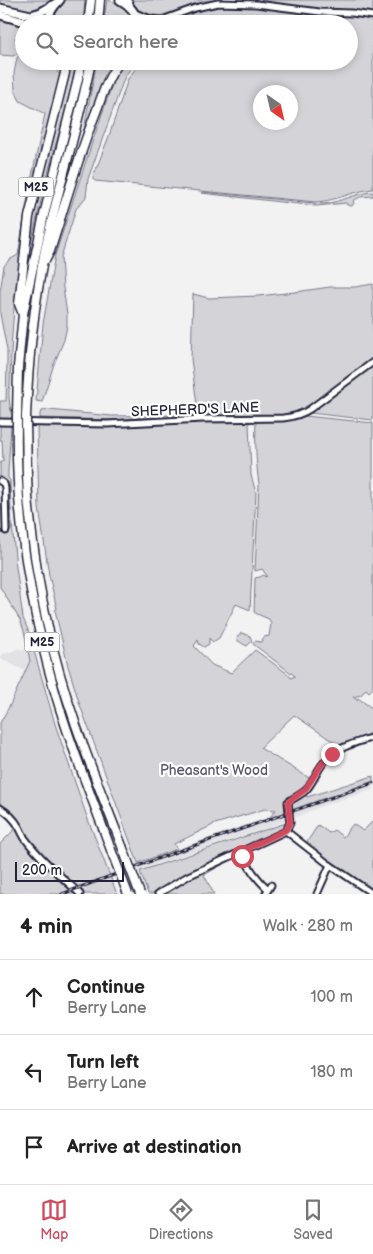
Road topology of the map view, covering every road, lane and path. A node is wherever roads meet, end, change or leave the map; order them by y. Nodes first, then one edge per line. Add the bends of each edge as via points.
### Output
1 (91, 0) edge
2 (100, 0) edge
3 (120, 0) edge
4 (58, 2) edge
5 (127, 2) edge
6 (0, 8) edge
7 (134, 13) joint
8 (0, 15) edge
9 (49, 15) edge
10 (89, 15) edge
11 (99, 15) edge
12 (140, 15) edge
13 (177, 15) edge
14 (373, 16) edge
15 (15, 19) edge
16 (65, 70) edge
17 (79, 70) edge
18 (90, 70) edge
19 (114, 70) edge
20 (42, 266) junction
21 (23, 314) junction
22 (373, 362) edge
23 (0, 422) edge
24 (0, 481) edge
25 (3, 515) edge
26 (6, 531) dead end
27 (373, 737) edge
28 (0, 808) edge
29 (286, 830) junction
30 (240, 852) junction
31 (330, 865) junction
32 (268, 889) edge
33 (80, 894) edge
34 (128, 894) edge
35 (140, 894) edge
36 (158, 894) edge
37 (317, 894) edge
38 (373, 894) edge

1 - 10 highway
2 - 11 highway
3 - 5 main road
4 - 6 main road via 32,15
4 - 9 main road
5 - 7 main road
7 - 12 street
8 - 15 main road
13 - 14 street via 218,3
16 - 21 highway, M25 via 30,217 19,304
17 - 21 highway, M25
18 - 20 highway, M25
19 - 20 highway, M25 via 90,126 50,251
20 - 35 highway, M25, bridge via 33,322 26,421 29,507 36,565 64,690
21 - 34 highway, M25, bridge via 18,367 17,466 19,506 38,629 58,702
22 - 23 street, SHEPHERD'S LANE via 305,413 283,418 107,424
24 - 25 street via 5,488
25 - 26 street
27 - 29 street via 332,754 322,764 305,790 288,802 290,822
28 - 33 street via 18,826 39,856
29 - 30 street
29 - 31 street
30 - 32 street
30 - 36 street
31 - 37 street
31 - 38 street

